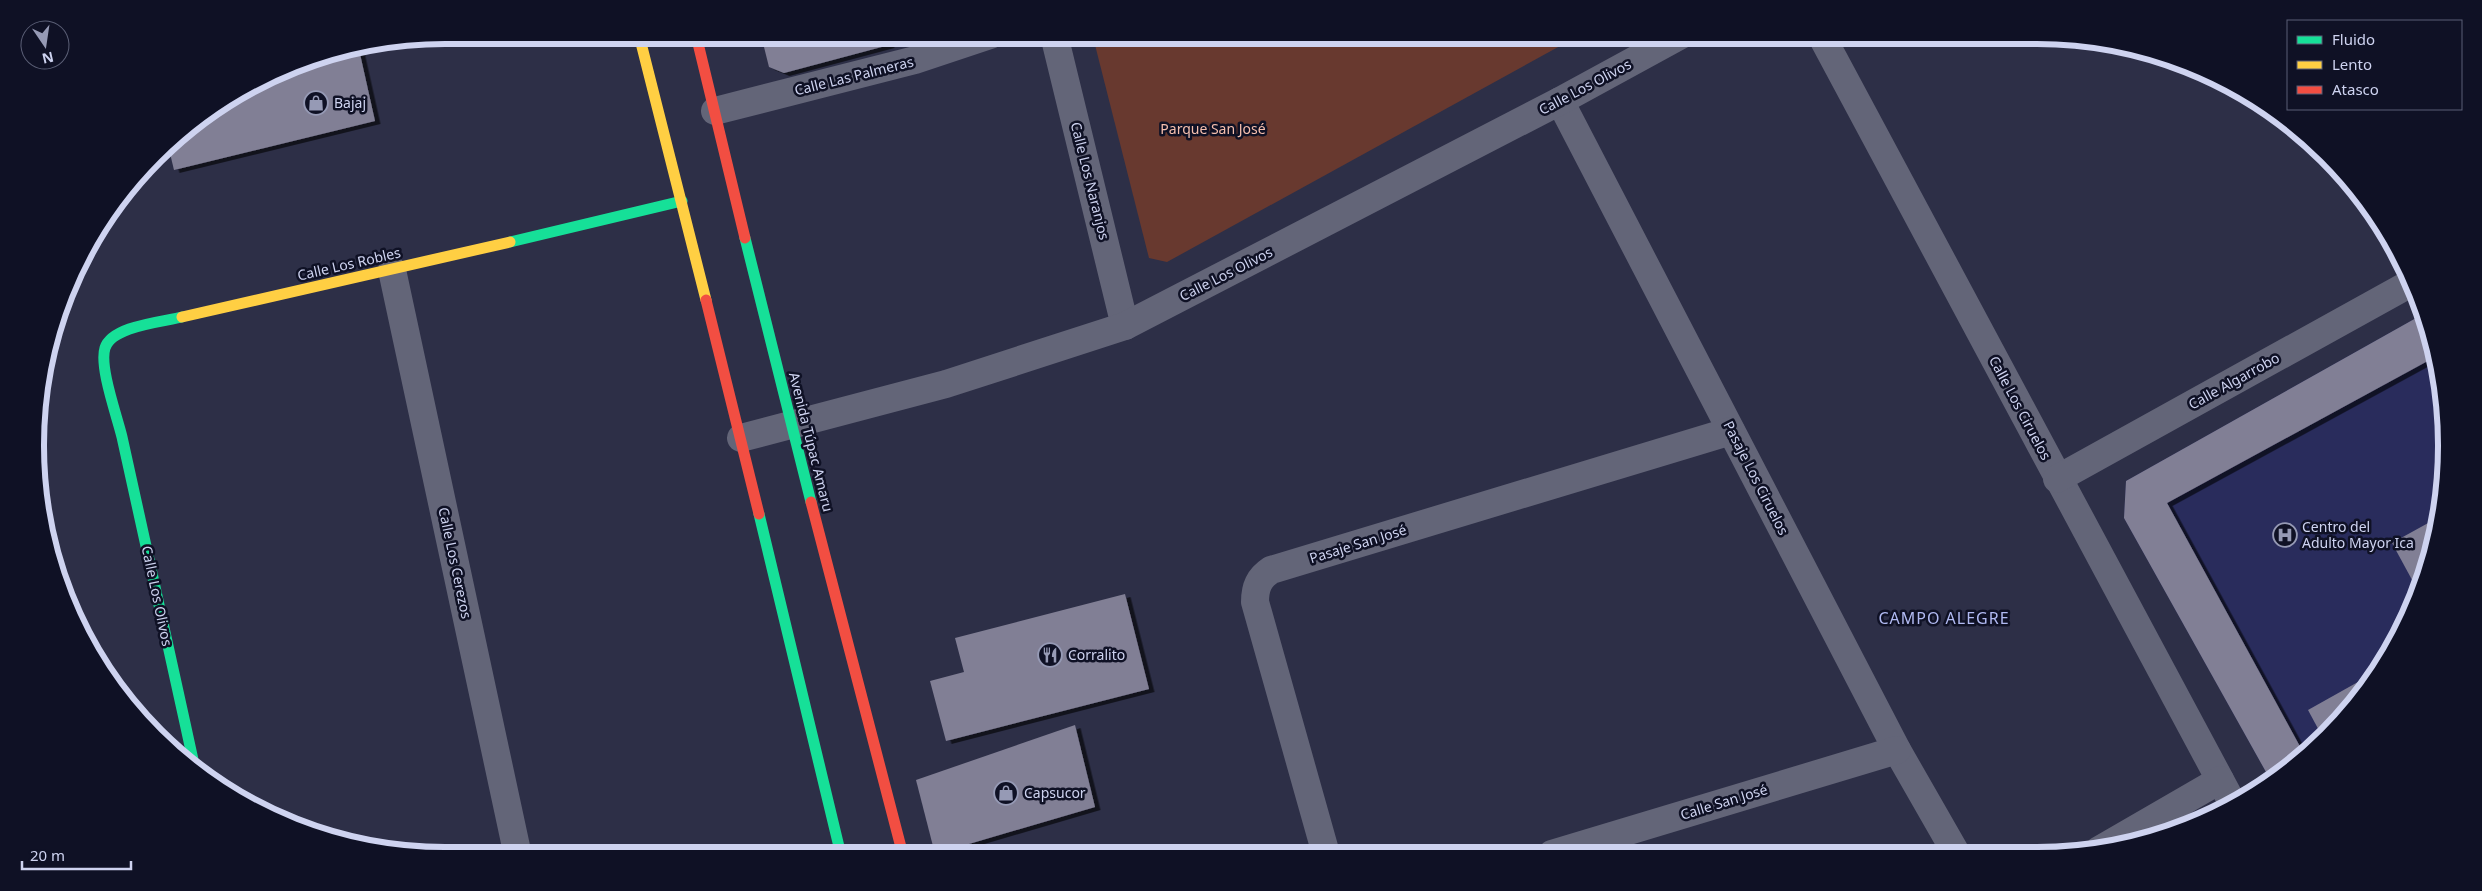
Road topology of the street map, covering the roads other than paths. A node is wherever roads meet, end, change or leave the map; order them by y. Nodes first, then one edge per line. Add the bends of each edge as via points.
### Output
1 (641, 44) edge
2 (698, 44) edge
3 (963, 44) edge
4 (1056, 44) edge
5 (1664, 44) edge
6 (1826, 44) edge
7 (1560, 101) junction
8 (715, 111) junction
9 (682, 201) junction
10 (392, 270) junction
11 (2405, 286) edge
12 (1126, 326) junction
13 (119, 423) joint
14 (791, 426) junction
15 (1732, 431) junction
16 (741, 438) junction
17 (2058, 479) junction
18 (1897, 750) junction
19 (192, 757) edge
20 (2220, 780) junction
21 (2229, 797) edge
22 (2117, 839) edge
23 (516, 847) edge
24 (839, 847) edge
25 (901, 847) edge
26 (1324, 847) edge
27 (1575, 847) edge
28 (1953, 847) edge

1 - 9 main road
2 - 8 main road, Avenida Túpac Amaru
3 - 8 street, Calle Las Palmeras via 915,60
4 - 12 street, Calle Los Naranjos
5 - 7 street, Calle Los Olivos
6 - 17 street, Calle Los Ciruelos
7 - 12 street, Calle Los Olivos
7 - 15 street, Pasaje Los Ciruelos
8 - 14 main road, Avenida Túpac Amaru
9 - 10 main road, Calle Los Robles
9 - 16 main road
10 - 13 main road, Calle Los Robles via 125,330 112,337 105,347 103,361
10 - 23 street, Calle Los Cerezos
11 - 17 street, Calle Algarrobo
12 - 14 street, Calle Los Olivos via 946,384
13 - 19 main road, Calle Los Olivos
14 - 16 street, Calle Los Olivos
14 - 25 main road, Avenida Túpac Amaru
15 - 18 street, Pasaje Los Ciruelos
15 - 26 street, Pasaje San José via 1271,570 1264,575 1258,584 1255,602
16 - 24 main road
17 - 20 street, Calle Los Ciruelos
18 - 27 street, Calle San José
18 - 28 street, Pasaje Los Ciruelos
20 - 21 street, Calle Los Ciruelos
20 - 22 street

